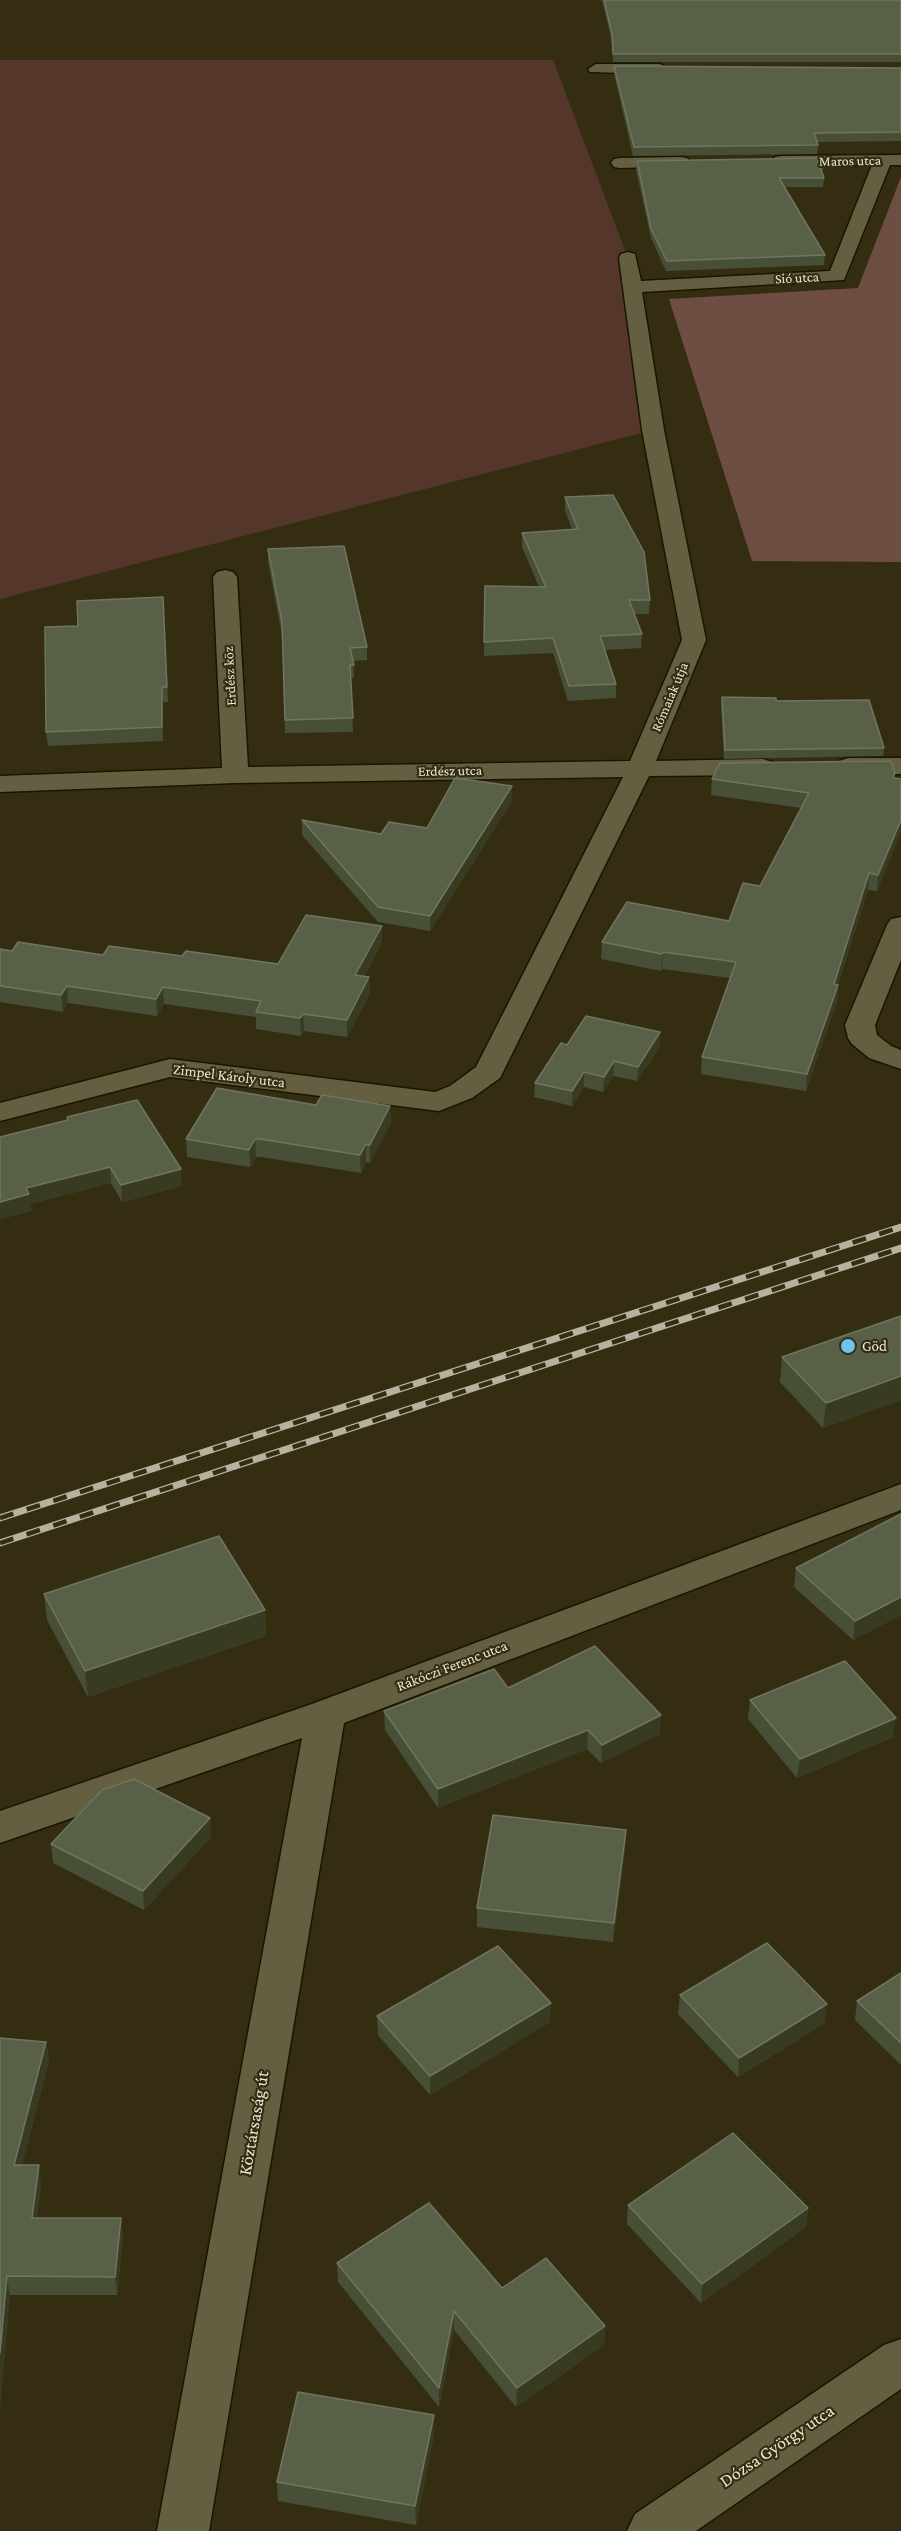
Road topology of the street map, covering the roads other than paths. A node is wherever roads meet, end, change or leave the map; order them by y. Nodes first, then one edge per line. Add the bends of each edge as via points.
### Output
1 (596, 69) dead end
2 (678, 69) edge
3 (892, 160) edge
4 (763, 161) edge
5 (704, 162) edge
6 (620, 163) dead end
7 (628, 258) dead end
8 (632, 287) junction
9 (225, 577) dead end
10 (830, 766) edge
11 (901, 766) edge
12 (782, 767) edge
13 (640, 768) junction
14 (234, 775) junction
15 (0, 784) edge
16 (901, 925) edge
17 (892, 970) edge
18 (901, 1060) edge
19 (461, 1092) joint
20 (0, 1112) edge
21 (901, 1496) edge
22 (326, 1714) junction
23 (0, 1827) edge
24 (901, 2361) edge
25 (183, 2531) edge
26 (654, 2531) edge

1 - 2 street
3 - 4 street, Maros utca
3 - 8 street, Sió utca via 837,276
5 - 6 street
7 - 8 street, Rómaiak útja
8 - 13 street, Rómaiak útja via 653,430 694,640
9 - 14 street, Erdész köz
10 - 11 street
12 - 13 street, Erdész utca
13 - 14 street, Erdész utca
13 - 19 street, Rómaiak útja via 489,1072
14 - 15 street, Erdész utca
16 - 17 street
17 - 18 street via 860,1025 863,1038 880,1052
19 - 20 street, Zimpel Károly utca via 440,1102 170,1068
21 - 22 street, Rákóczi Ferenc utca
22 - 23 street, Rákóczi Ferenc utca
22 - 25 street, Köztársaság út
24 - 26 street, Dózsa György utca

